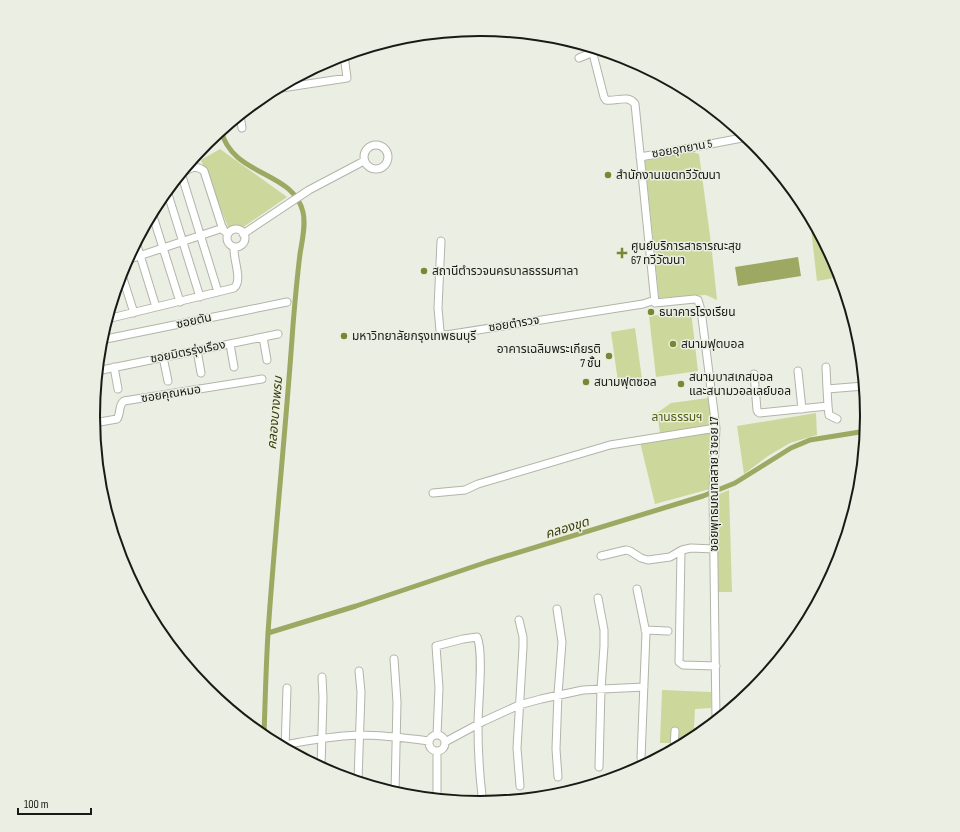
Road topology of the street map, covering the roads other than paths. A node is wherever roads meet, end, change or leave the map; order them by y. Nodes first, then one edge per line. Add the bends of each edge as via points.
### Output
1 (579, 58) dead end
2 (345, 61) edge
3 (290, 87) edge
4 (241, 121) edge
5 (242, 128) dead end
6 (740, 138) edge
7 (640, 157) junction
8 (364, 161) dead end
9 (192, 168) edge
10 (183, 180) edge
11 (169, 198) edge
12 (154, 221) edge
13 (222, 228) junction
14 (228, 234) junction
15 (243, 234) junction
16 (200, 235) junction
17 (183, 241) junction
18 (441, 242) dead end
19 (234, 247) junction
20 (163, 248) junction
21 (138, 250) edge
22 (140, 256) junction
23 (135, 258) edge
24 (124, 283) edge
25 (218, 292) junction
26 (200, 297) junction
27 (655, 300) junction
28 (180, 302) junction
29 (287, 302) dead end
30 (156, 307) junction
31 (134, 313) junction
32 (113, 318) edge
33 (278, 334) dead end
34 (263, 337) junction
35 (108, 339) edge
36 (230, 344) junction
37 (197, 350) junction
38 (163, 357) junction
39 (267, 360) dead end
40 (114, 367) junction
41 (234, 367) dead end
42 (826, 367) dead end
43 (103, 370) edge
44 (798, 371) dead end
45 (201, 373) dead end
46 (754, 374) dead end
47 (262, 380) dead end
48 (168, 381) dead end
49 (859, 386) edge
50 (118, 389) dead end
51 (827, 389) junction
52 (828, 406) junction
53 (802, 409) junction
54 (837, 419) dead end
55 (100, 422) edge
56 (716, 428) junction
57 (434, 493) dead end
58 (714, 548) junction
59 (681, 552) junction
60 (601, 556) dead end
61 (637, 588) dead end
62 (598, 598) dead end
63 (557, 609) dead end
64 (519, 620) dead end
65 (645, 630) junction
66 (668, 631) dead end
67 (394, 659) dead end
68 (716, 666) junction
69 (359, 671) dead end
70 (322, 677) dead end
71 (644, 687) junction
72 (288, 688) dead end
73 (601, 689) junction
74 (558, 694) junction
75 (519, 705) junction
76 (716, 713) edge
77 (478, 724) junction
78 (674, 731) dead end
79 (359, 735) junction
80 (437, 735) junction
81 (397, 737) junction
82 (322, 738) junction
83 (429, 741) junction
84 (285, 742) edge
85 (445, 742) junction
86 (674, 743) edge
87 (291, 746) edge
88 (437, 751) junction
89 (641, 758) dead end
90 (320, 761) edge
91 (599, 767) dead end
92 (358, 776) edge
93 (558, 777) dead end
94 (395, 786) edge
95 (520, 786) dead end
96 (437, 794) edge
97 (482, 795) dead end

1 - 7 street via 593,54 606,100 630,99 635,104
2 - 3 street via 348,75 345,79
4 - 5 street
6 - 7 street, ซอยอุทยาน 5
7 - 27 street
8 - 15 street via 309,190
9 - 13 street via 204,171
10 - 16 street
11 - 17 street
12 - 20 street
13 - 14 street
13 - 16 street
14 - 15 street via 232,230
14 - 19 street via 228,243
15 - 19 street via 243,244
16 - 17 street
16 - 25 street
17 - 20 street
17 - 26 street
18 - 27 street, ซอยตำรวจ via 438,308 441,334
19 - 25 street via 233,256 238,282 234,288
20 - 22 street
20 - 28 street
21 - 22 street
22 - 23 street
22 - 30 street
24 - 31 street
25 - 26 street
26 - 28 street
27 - 56 street, ซอยพุทธมณฑลสาย 3 ซอย 17 via 655,303 695,299 700,302
28 - 30 street
29 - 35 street, ซอยตัน
30 - 31 street
31 - 32 street
33 - 34 street, ซอยมิตรรุ่งเรือง
34 - 36 street, ซอยมิตรรุ่งเรือง
34 - 39 street
36 - 37 street, ซอยมิตรรุ่งเรือง
36 - 41 street
37 - 38 street, ซอยมิตรรุ่งเรือง
37 - 45 street
38 - 40 street, ซอยมิตรรุ่งเรือง
38 - 48 street
40 - 43 street, ซอยมิตรรุ่งเรือง
40 - 50 street
42 - 51 street
44 - 53 street
46 - 53 street via 758,412
47 - 55 street, ซอยคุณหมอ via 124,401 117,419
49 - 51 street
51 - 52 street
52 - 53 street
52 - 54 street via 829,415
56 - 57 street via 610,445 465,490
56 - 58 street, ซอยพุทธมณฑลสาย 3 ซอย 17
58 - 59 street via 691,548
58 - 68 street, ซอยพุทธมณฑลสาย 3 ซอย 17
59 - 60 street via 670,557 648,560 626,550
59 - 68 street via 679,662 683,665
61 - 65 street
62 - 73 street via 604,630
63 - 74 street via 562,642
64 - 75 street via 523,647
65 - 66 street
65 - 71 street
67 - 81 street
68 - 76 street, ซอยพุทธมณฑลสาย 3 ซอย 17
69 - 79 street
70 - 82 street
71 - 73 street
71 - 89 street
72 - 84 street
73 - 74 street
73 - 91 street
74 - 75 street
74 - 93 street
75 - 77 street
75 - 95 street via 517,748
77 - 80 street via 480,662 478,638 474,637 436,646 439,688
77 - 85 street
77 - 97 street via 478,766
78 - 86 street
79 - 81 street
79 - 82 street
79 - 92 street
80 - 83 street
80 - 85 street
81 - 83 street
81 - 94 street
82 - 87 street
82 - 90 street
83 - 88 street via 431,748
85 - 88 street via 443,748
88 - 96 street

